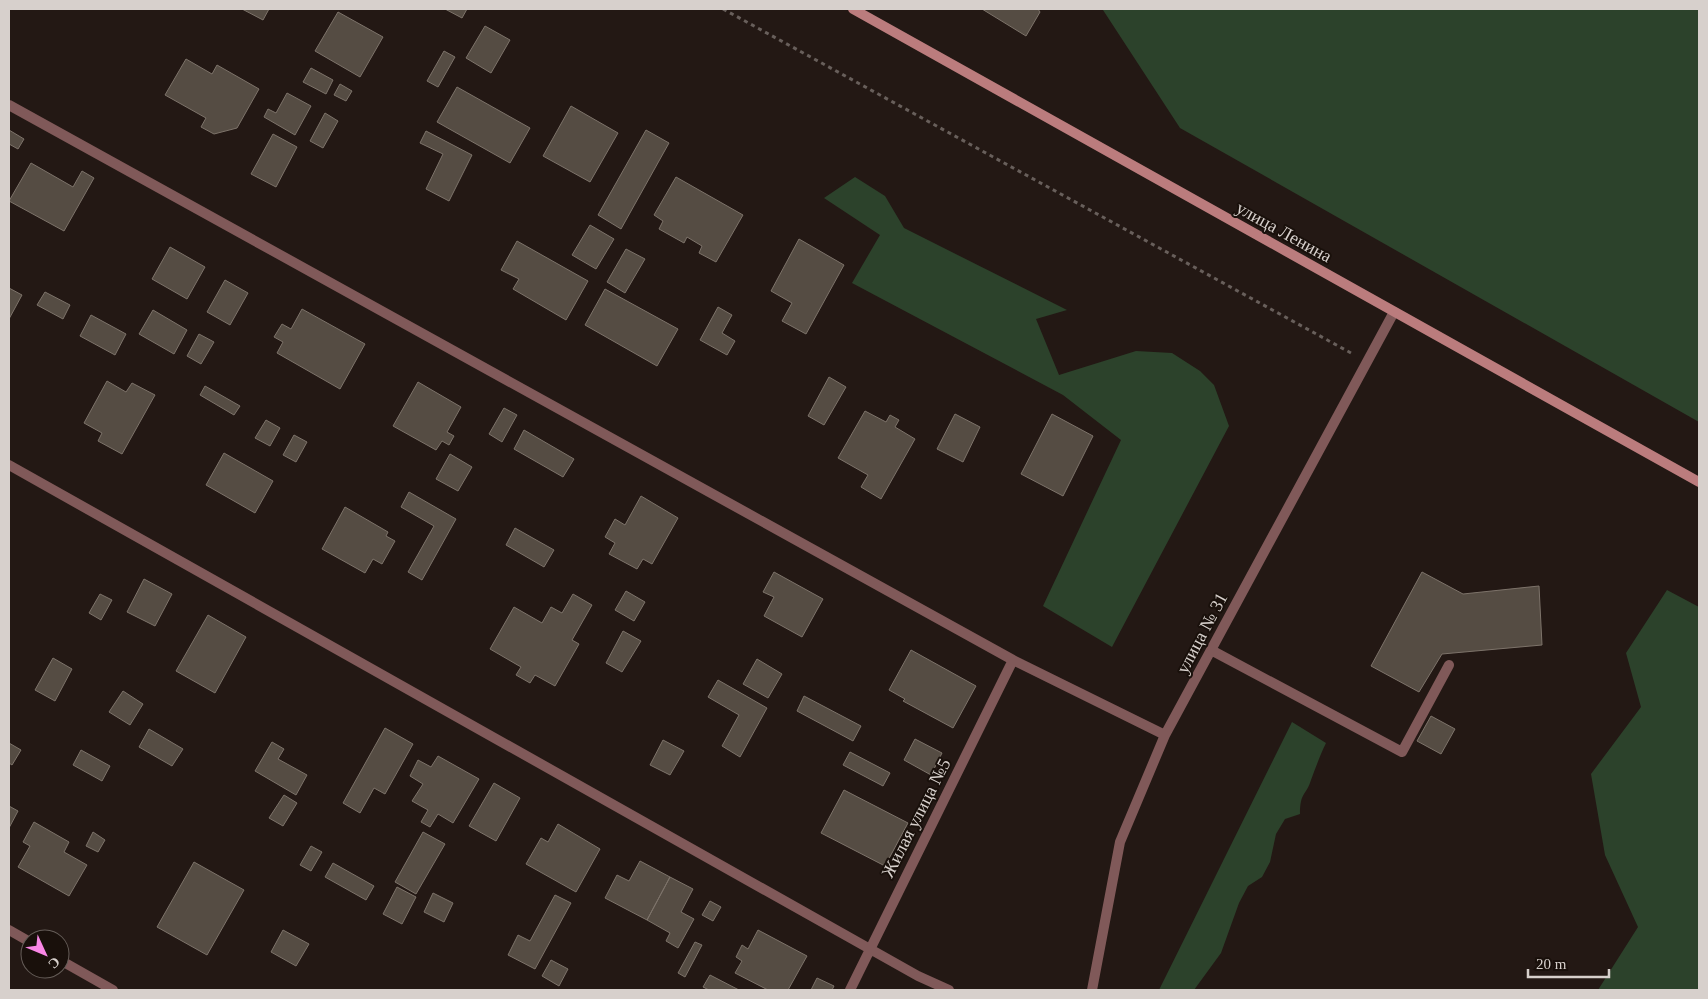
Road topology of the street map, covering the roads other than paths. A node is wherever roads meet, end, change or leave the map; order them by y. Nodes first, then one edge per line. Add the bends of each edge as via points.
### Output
1 (853, 9) edge
2 (9, 105) edge
3 (1394, 312) junction
4 (9, 465) edge
5 (1699, 482) edge
6 (1211, 650) junction
7 (1013, 660) junction
8 (1449, 665) dead end
9 (1164, 736) junction
10 (9, 930) edge
11 (20, 936) edge
12 (870, 948) junction
13 (70, 966) edge
14 (113, 990) edge
15 (850, 990) edge
16 (949, 990) edge
17 (1092, 990) edge

1 - 3 street, улица Ленина
2 - 7 lane
3 - 5 street, улица Ленина
3 - 6 lane, улица № 31
4 - 12 lane
6 - 8 lane via 1402,752
6 - 9 lane, улица № 31
7 - 9 lane
7 - 12 lane, Жилая улица №5
9 - 17 lane, улица № 31 via 1120,842
10 - 11 lane
12 - 15 lane, Жилая улица №5
12 - 16 lane
13 - 14 lane

